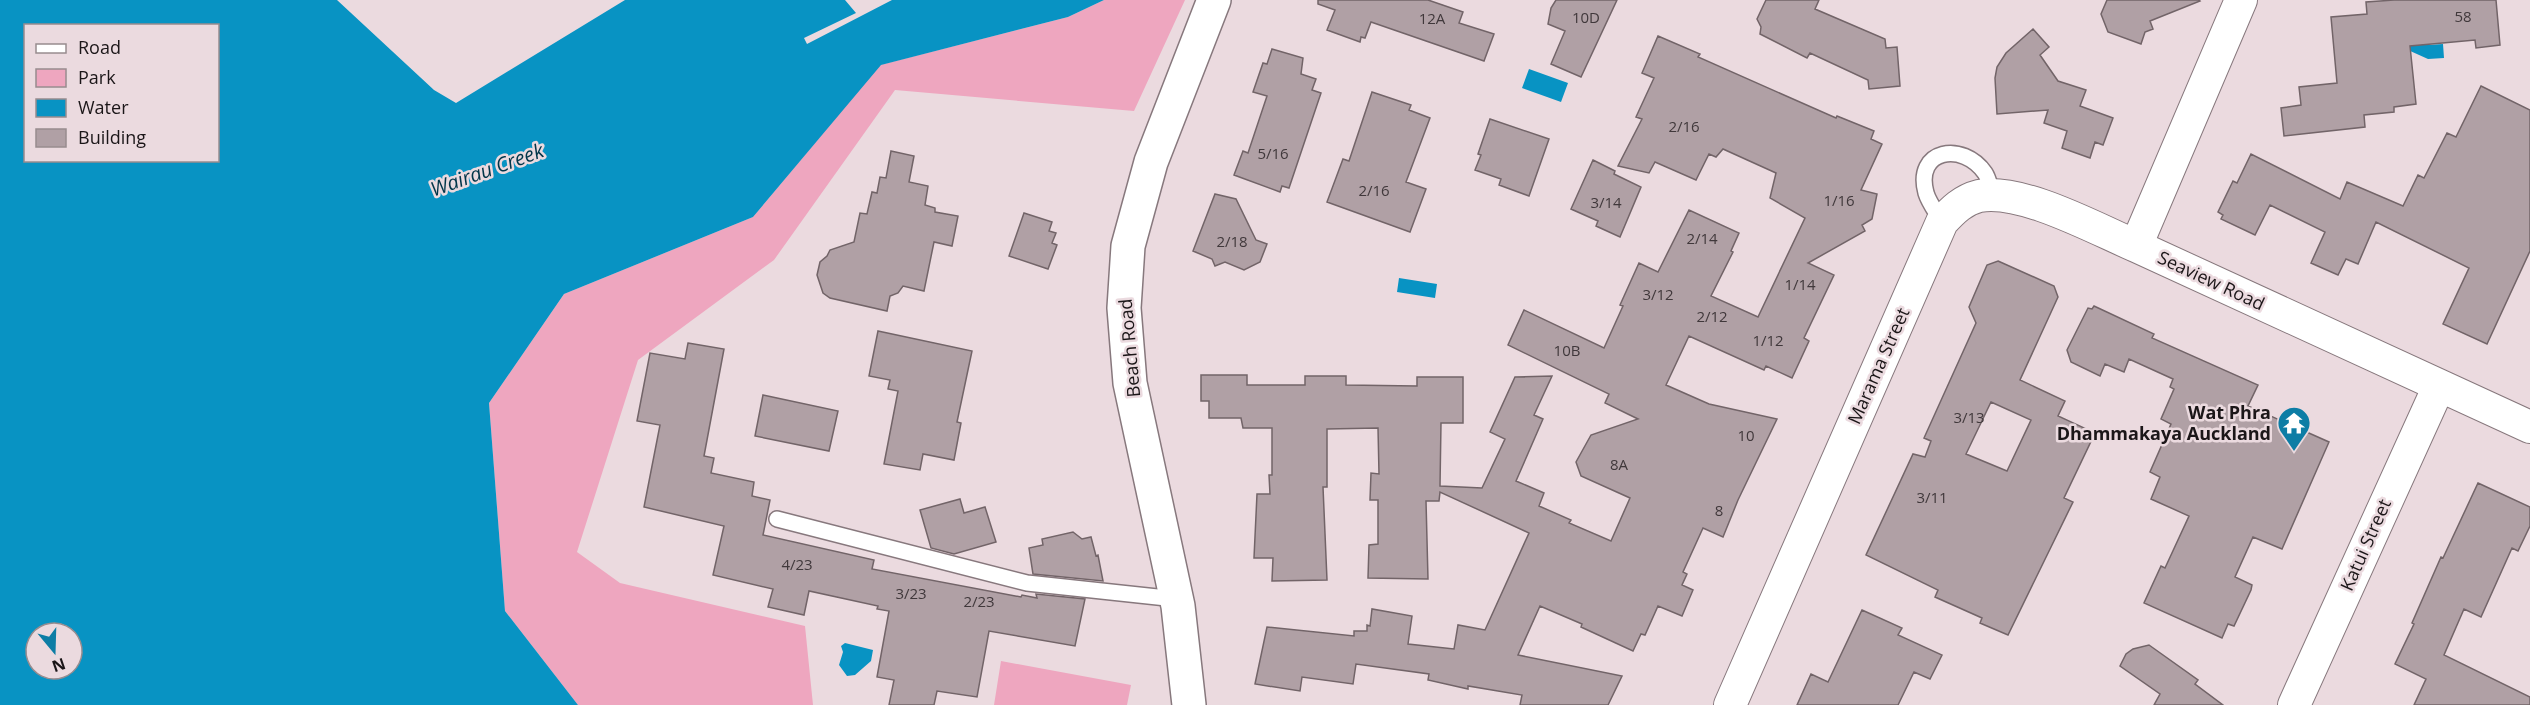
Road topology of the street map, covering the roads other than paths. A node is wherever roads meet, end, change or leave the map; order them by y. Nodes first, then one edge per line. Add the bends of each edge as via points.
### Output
1 (1214, 0) edge
2 (2241, 0) edge
3 (1992, 195) junction
4 (1942, 222) junction
5 (2136, 246) junction
6 (2439, 386) junction
7 (2530, 427) edge
8 (777, 519) dead end
9 (1176, 600) junction
10 (1189, 705) edge
11 (1730, 705) edge
12 (2294, 705) edge

1 - 9 main road, Beach Road via 1151,162 1126,266 1124,308 1130,384
2 - 5 street, Seaview Road
3 - 4 street, Marama Street via 1963,202
3 - 4 lane via 1986,174 1978,166 1950,152 1939,155 1929,162 1923,176 1926,195
3 - 5 street, Marama Street via 2042,206
4 - 11 street, Marama Street
5 - 6 street, Seaview Road
6 - 7 street, Seaview Road
6 - 12 street, Katui Street
8 - 9 lane via 1027,583
9 - 10 main road, Beach Road

